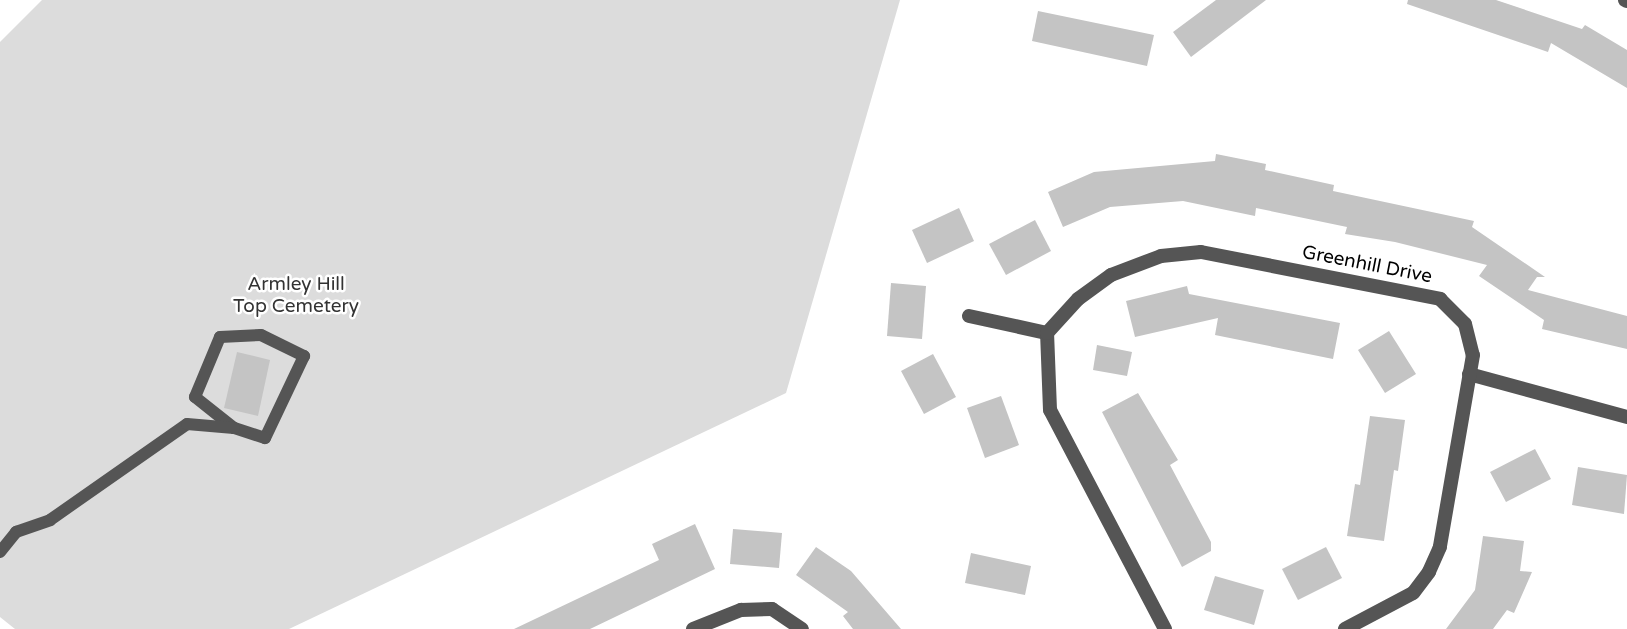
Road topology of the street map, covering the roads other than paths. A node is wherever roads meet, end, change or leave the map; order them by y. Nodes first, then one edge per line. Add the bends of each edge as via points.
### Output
1 (970, 316) dead end
2 (1048, 333) junction
3 (1469, 374) junction
4 (1627, 417) edge
5 (234, 428) junction
6 (0, 552) edge
7 (692, 629) edge
8 (802, 629) edge
9 (1165, 629) edge
10 (1345, 629) edge

1 - 2 street
2 - 3 street, Greenhill Drive via 1078,299 1111,275 1161,256 1200,252 1440,299 1465,324 1473,355
2 - 9 street via 1050,410
3 - 4 street
3 - 10 street, Greenhill Drive via 1440,547 1429,572 1413,593
5 - 5 lane via 195,397 220,337 261,335 304,356 265,438
5 - 6 lane via 187,425 50,520 16,532
7 - 8 street via 741,610 772,609

